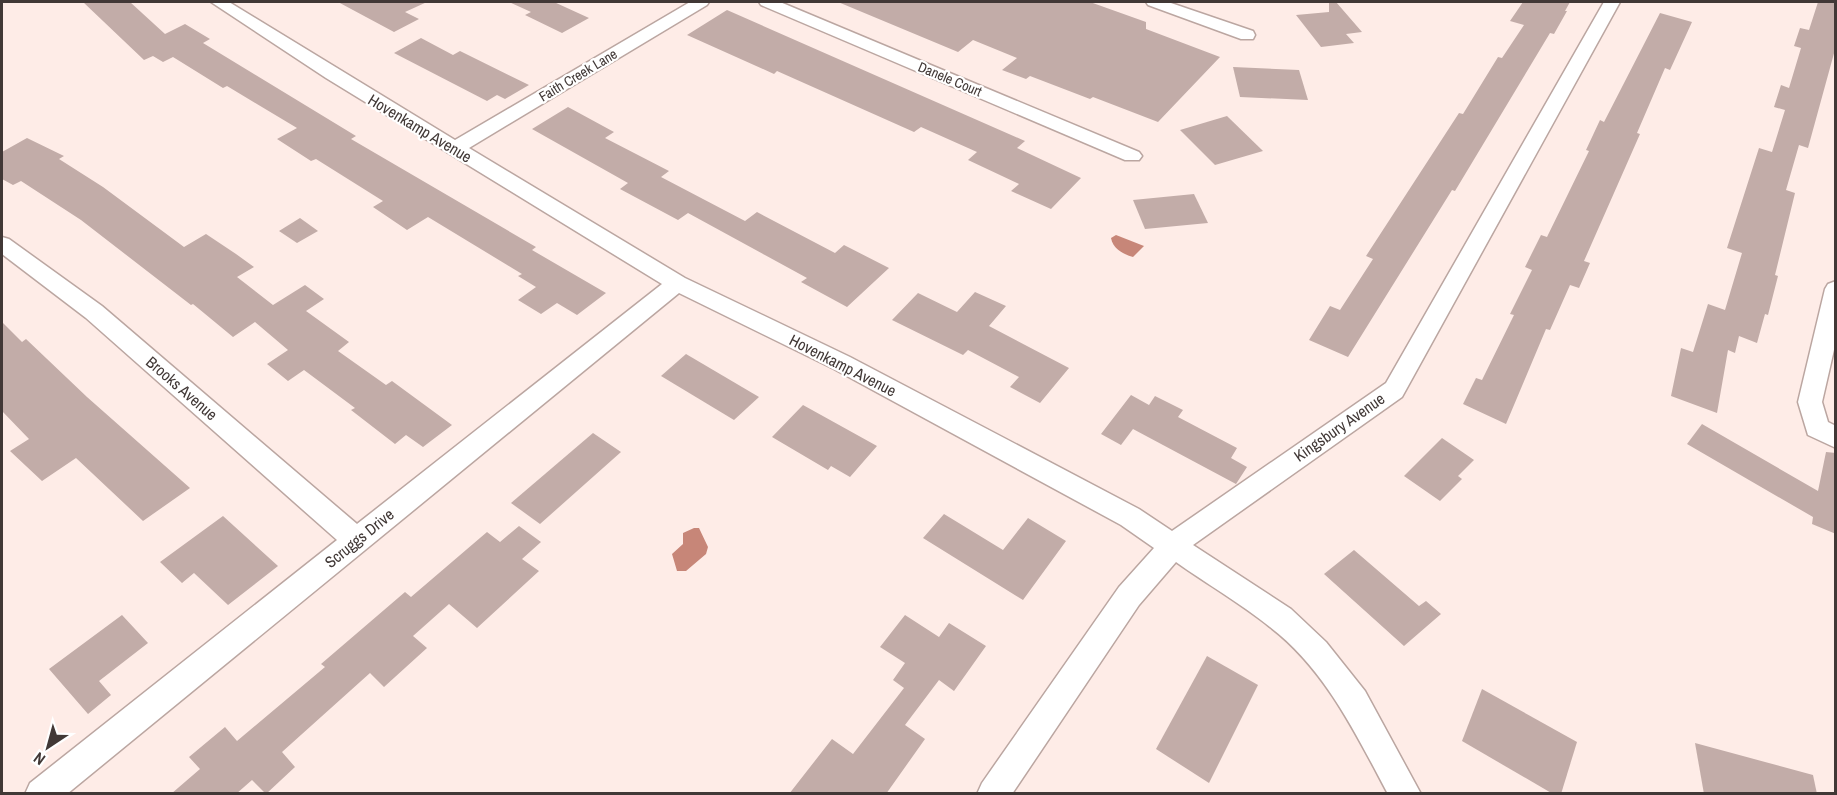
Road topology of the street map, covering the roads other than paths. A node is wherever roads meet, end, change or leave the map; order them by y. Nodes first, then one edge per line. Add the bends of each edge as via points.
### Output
1 (219, 2) edge
2 (701, 2) edge
3 (767, 2) edge
4 (1154, 2) edge
5 (1612, 2) edge
6 (1247, 34) dead end
7 (454, 149) junction
8 (1132, 156) dead end
9 (2, 244) edge
10 (677, 283) junction
11 (1836, 289) edge
12 (1826, 433) edge
13 (356, 540) junction
14 (1174, 545) junction
15 (41, 794) edge
16 (993, 794) edge
17 (1405, 794) edge

1 - 7 street, Hovenkamp Avenue
2 - 7 street, Faith Creek Lane
3 - 8 street, Danele Court
4 - 6 street
5 - 14 street, Kingsbury Avenue via 1394,390
7 - 10 street, Hovenkamp Avenue
9 - 13 street, Brooks Avenue via 94,312
10 - 13 street, Scruggs Drive
10 - 14 street, Hovenkamp Avenue via 842,363 1130,517
11 - 12 street via 1810,402
13 - 15 street, Scruggs Drive
14 - 16 street, Kingsbury Avenue via 1129,596
14 - 17 street, Hovenkamp Avenue via 1281,618 1316,652 1354,701

